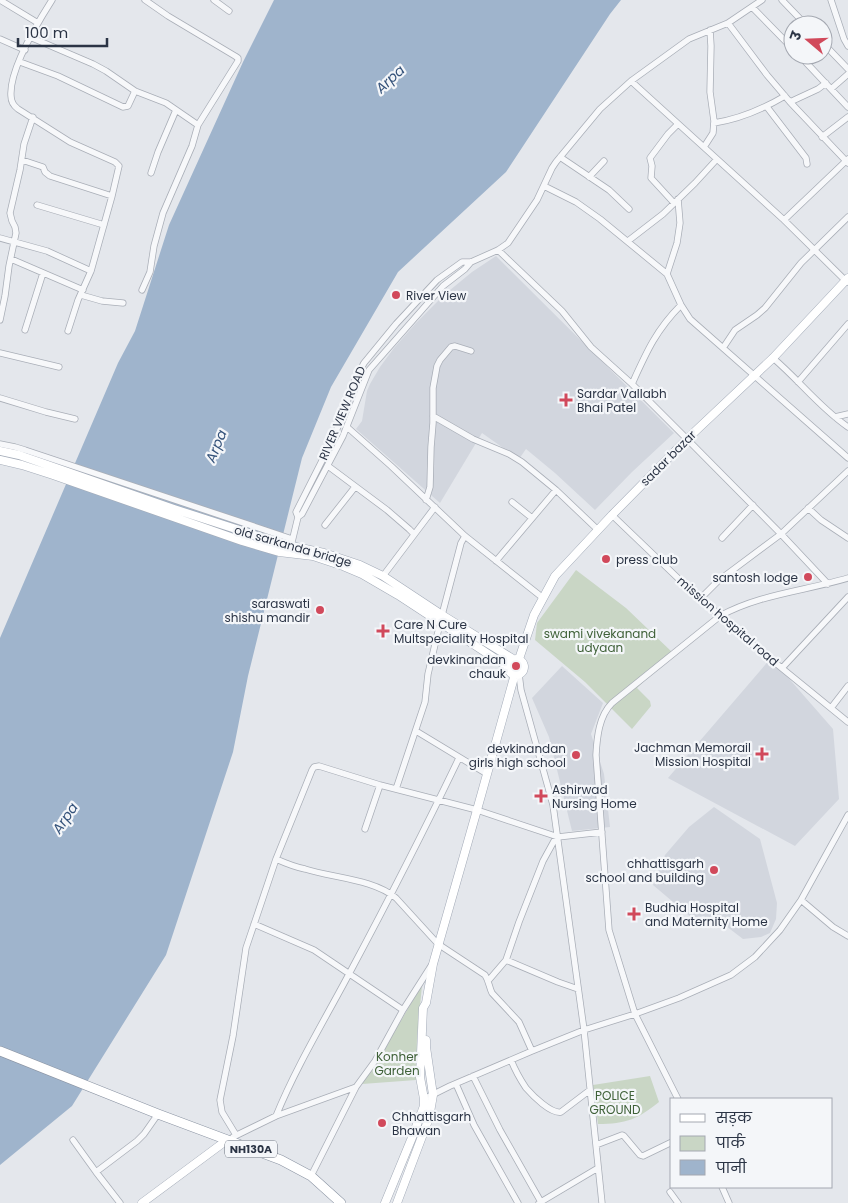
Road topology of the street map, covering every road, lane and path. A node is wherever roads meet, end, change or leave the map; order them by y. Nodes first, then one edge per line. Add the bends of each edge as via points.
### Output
1 (0, 0) edge
2 (52, 0) edge
3 (145, 0) edge
4 (214, 0) edge
5 (762, 0) edge
6 (782, 0) edge
7 (831, 0) edge
8 (752, 7) junction
9 (229, 11) dead end
10 (796, 15) edge
11 (38, 23) junction
12 (728, 23) junction
13 (710, 30) junction
14 (30, 37) junction
15 (0, 39) edge
16 (783, 39) edge
17 (848, 46) edge
18 (24, 50) junction
19 (833, 53) edge
20 (20, 62) junction
21 (809, 65) edge
22 (848, 69) edge
23 (848, 74) edge
24 (631, 81) junction
25 (826, 83) junction
26 (831, 89) junction
27 (135, 91) junction
28 (784, 96) junction
29 (790, 102) junction
30 (767, 107) junction
31 (848, 107) edge
32 (176, 110) junction
33 (32, 117) junction
34 (848, 117) edge
35 (714, 123) junction
36 (678, 124) junction
37 (198, 125) junction
38 (822, 137) junction
39 (704, 147) junction
40 (560, 157) junction
41 (717, 159) junction
42 (22, 160) junction
43 (604, 161) dead end
44 (847, 161) edge
45 (807, 164) dead end
46 (151, 173) dead end
47 (589, 177) junction
48 (544, 186) junction
49 (112, 196) junction
50 (676, 201) junction
51 (37, 205) dead end
52 (629, 209) dead end
53 (848, 217) edge
54 (784, 220) junction
55 (104, 225) junction
56 (0, 238) edge
57 (628, 241) junction
58 (14, 242) junction
59 (498, 250) junction
60 (815, 250) junction
61 (11, 259) junction
62 (471, 262) junction
63 (91, 271) junction
64 (0, 273) edge
65 (42, 273) junction
66 (667, 274) junction
67 (8, 275) junction
68 (847, 281) edge
69 (142, 290) dead end
70 (82, 292) junction
71 (123, 303) dead end
72 (681, 305) junction
73 (2, 306) edge
74 (0, 320) edge
75 (848, 324) edge
76 (25, 330) dead end
77 (68, 332) dead end
78 (723, 348) junction
79 (471, 351) dead end
80 (0, 353) edge
81 (773, 358) junction
82 (59, 367) dead end
83 (754, 376) junction
84 (798, 382) junction
85 (632, 384) junction
86 (0, 398) edge
87 (848, 414) edge
88 (433, 416) junction
89 (835, 417) junction
90 (75, 420) dead end
91 (347, 427) junction
92 (848, 427) edge
93 (687, 438) junction
94 (0, 444) edge
95 (0, 451) edge
96 (848, 458) edge
97 (0, 460) edge
98 (328, 466) junction
99 (55, 471) junction
100 (848, 471) edge
101 (355, 487) junction
102 (556, 490) junction
103 (426, 500) junction
104 (512, 502) dead end
105 (753, 505) junction
106 (435, 507) junction
107 (808, 508) junction
108 (612, 515) junction
109 (298, 517) junction
110 (532, 518) junction
111 (325, 525) dead end
112 (598, 530) junction
113 (414, 534) junction
114 (781, 534) junction
115 (465, 536) junction
116 (722, 538) dead end
117 (848, 538) edge
118 (292, 542) junction
119 (280, 548) junction
120 (496, 561) junction
121 (382, 576) junction
122 (848, 578) edge
123 (828, 584) junction
124 (848, 596) edge
125 (543, 598) junction
126 (701, 598) junction
127 (720, 616) junction
128 (442, 620) junction
129 (516, 659) junction
130 (508, 667) junction
131 (782, 668) junction
132 (517, 674) junction
133 (848, 686) edge
134 (831, 708) junction
135 (848, 722) edge
136 (416, 731) junction
137 (459, 758) junction
138 (487, 774) junction
139 (380, 786) junction
140 (396, 789) junction
141 (439, 800) junction
142 (478, 810) junction
143 (848, 815) edge
144 (365, 829) dead end
145 (602, 832) junction
146 (558, 837) junction
147 (276, 859) junction
148 (390, 893) junction
149 (801, 900) junction
150 (254, 924) junction
151 (848, 936) edge
152 (438, 944) junction
153 (506, 960) junction
154 (432, 964) junction
155 (349, 973) junction
156 (488, 981) junction
157 (578, 989) junction
158 (426, 1003) junction
159 (403, 1010) junction
160 (635, 1014) junction
161 (584, 1030) junction
162 (0, 1051) edge
163 (532, 1051) junction
164 (511, 1060) junction
165 (473, 1076) junction
166 (456, 1084) junction
167 (356, 1088) junction
168 (590, 1090) junction
169 (433, 1096) junction
170 (677, 1098) edge
171 (424, 1099) junction
172 (155, 1113) junction
173 (276, 1116) junction
174 (236, 1136) junction
175 (73, 1140) dead end
176 (227, 1140) junction
177 (670, 1143) edge
178 (596, 1145) junction
179 (598, 1168) junction
180 (96, 1172) junction
181 (311, 1176) junction
182 (722, 1188) edge
183 (670, 1192) dead end
184 (540, 1202) edge
185 (120, 1203) edge
186 (142, 1203) edge
187 (341, 1203) edge
188 (385, 1203) edge
189 (397, 1203) edge
190 (518, 1203) edge
191 (602, 1203) edge
192 (678, 1203) edge
193 (729, 1203) edge

1 - 11 street
2 - 11 street
3 - 37 street via 238,58
4 - 9 street
5 - 8 street, RIVER VIEW ROAD
6 - 10 street
7 - 17 street
8 - 12 street, RIVER VIEW ROAD
8 - 16 street
11 - 14 street
12 - 13 street, RIVER VIEW ROAD
12 - 28 street
13 - 24 street, RIVER VIEW ROAD via 689,38
13 - 35 street via 710,92
14 - 18 street
14 - 27 street via 93,64
15 - 18 street
18 - 20 street
19 - 22 street
20 - 27 street via 123,107 129,105
20 - 33 street via 12,83 12,102 18,110
21 - 25 street
23 - 26 street
24 - 36 street
24 - 40 street, RIVER VIEW ROAD via 600,109
25 - 26 street
25 - 29 street
26 - 31 street
27 - 32 street
28 - 29 street
28 - 30 street
29 - 38 street
30 - 35 street
30 - 45 street via 806,158
32 - 37 street
32 - 46 street
33 - 42 street
33 - 49 street via 70,142 118,164
34 - 38 street
35 - 39 street via 713,133
36 - 39 street
36 - 50 street via 650,158 651,178
37 - 69 street via 163,213 150,272
38 - 44 street
39 - 41 street
40 - 47 street
40 - 48 street, RIVER VIEW ROAD
41 - 50 street
41 - 54 street
42 - 49 street via 43,167 50,176
42 - 58 street via 10,213 16,230
43 - 47 street
44 - 54 street
47 - 52 street
48 - 57 street via 586,208
48 - 59 street, RIVER VIEW ROAD via 508,243
49 - 55 street
50 - 57 street
50 - 66 street via 680,223
51 - 55 street
53 - 60 street
54 - 60 street
55 - 63 street
56 - 58 street
57 - 66 street
58 - 61 street
58 - 63 street via 47,251
59 - 62 street, RIVER VIEW ROAD
59 - 85 street via 562,311 591,347
60 - 68 street
60 - 78 street via 765,308 735,330
61 - 65 street
61 - 67 street
62 - 91 street, RIVER VIEW ROAD via 443,286 374,364
62 - 109 street, RIVER VIEW ROAD via 462,262 437,280 364,362 334,437 296,512
63 - 70 street
64 - 67 street
65 - 70 street
65 - 76 street
66 - 72 street
67 - 73 street
68 - 81 main road, sadar bazar
70 - 71 street via 102,301
70 - 77 street
72 - 78 street via 690,319
72 - 85 street via 655,336
73 - 74 street
75 - 84 street
78 - 83 street
79 - 88 street via 451,347 440,360 433,388
80 - 82 street
81 - 83 main road, sadar bazar
81 - 84 street
83 - 93 main road, sadar bazar
83 - 96 street
84 - 89 street
85 - 93 street
86 - 90 street
87 - 89 street
88 - 102 street via 514,457
88 - 103 street via 430,487
89 - 92 street
91 - 98 street, RIVER VIEW ROAD
91 - 103 street
93 - 105 street
93 - 108 main road, sadar bazar
94 - 118 street
95 - 99 main road via 19,455
97 - 99 main road
98 - 101 street
98 - 109 street, RIVER VIEW ROAD
99 - 119 main road, old sarkanda bridge via 174,509
100 - 107 street
101 - 111 street
101 - 113 street
102 - 110 street
102 - 112 street
103 - 106 street
104 - 110 street
105 - 114 street
105 - 116 street
106 - 113 street
106 - 115 street
107 - 114 street
107 - 117 street
108 - 112 main road, sadar bazar
108 - 126 street, mission hospital road
109 - 118 street, RIVER VIEW ROAD
110 - 120 street
112 - 125 main road, sadar bazar via 555,576
113 - 121 street
114 - 123 street
114 - 126 street via 718,580
115 - 120 street
115 - 128 street
118 - 119 main road, old sarkanda bridge
118 - 121 main road, old sarkanda bridge via 360,565
119 - 128 main road via 362,574
120 - 125 street
121 - 128 main road, old sarkanda bridge
122 - 123 street
123 - 127 street via 750,602
124 - 131 street
125 - 129 main road, sadar bazar
126 - 127 street, mission hospital road
127 - 131 street, mission hospital road
127 - 145 street via 605,711 598,732 596,755
128 - 129 main road, old sarkanda bridge
128 - 130 main road
128 - 136 street
129 - 130 main road
129 - 132 main road via 524,666 524,670
130 - 132 main road
131 - 134 street, mission hospital road
132 - 138 main road
132 - 146 street via 553,805
133 - 134 street
134 - 135 street, mission hospital road
136 - 137 street
136 - 140 street
137 - 138 street
137 - 141 street
138 - 142 main road
139 - 140 street
139 - 144 street
139 - 147 street via 314,767
140 - 141 street
141 - 142 street
141 - 148 street
142 - 146 street
142 - 152 main road
143 - 149 street
145 - 146 street
145 - 160 street via 609,930
146 - 153 street via 543,861
146 - 157 street
147 - 148 street
147 - 150 street
148 - 152 street
148 - 155 street
149 - 151 street
149 - 160 street via 768,945 731,975
150 - 155 street via 314,950
150 - 174 street via 246,948 233,1036 220,1093 222,1112
152 - 154 main road
152 - 156 street via 481,972
153 - 156 street
153 - 157 street
154 - 158 main road
154 - 159 street
155 - 159 street
155 - 173 street
156 - 163 street via 492,993 519,1022
157 - 161 street
158 - 169 main road via 426,1047
158 - 171 main road via 420,1054
159 - 167 street
160 - 161 street
160 - 170 street
161 - 163 street
161 - 168 street
162 - 172 highway, NH130A
163 - 164 street
164 - 165 street
164 - 168 street via 527,1089 556,1112 561,1112
165 - 166 street
165 - 184 street
166 - 169 street
166 - 190 street via 474,1125
167 - 173 street
167 - 181 street
168 - 178 street
169 - 171 street
169 - 189 main road
171 - 188 main road via 417,1126
172 - 176 highway, NH130A
172 - 180 street via 152,1124 136,1141
173 - 174 street
174 - 176 street
175 - 180 street
176 - 181 highway, NH130A via 281,1160
176 - 186 main road
177 - 178 street via 643,1156 622,1136
178 - 179 street
179 - 184 street
179 - 191 street
180 - 185 street
181 - 187 highway, NH130A
182 - 193 street
183 - 192 street

